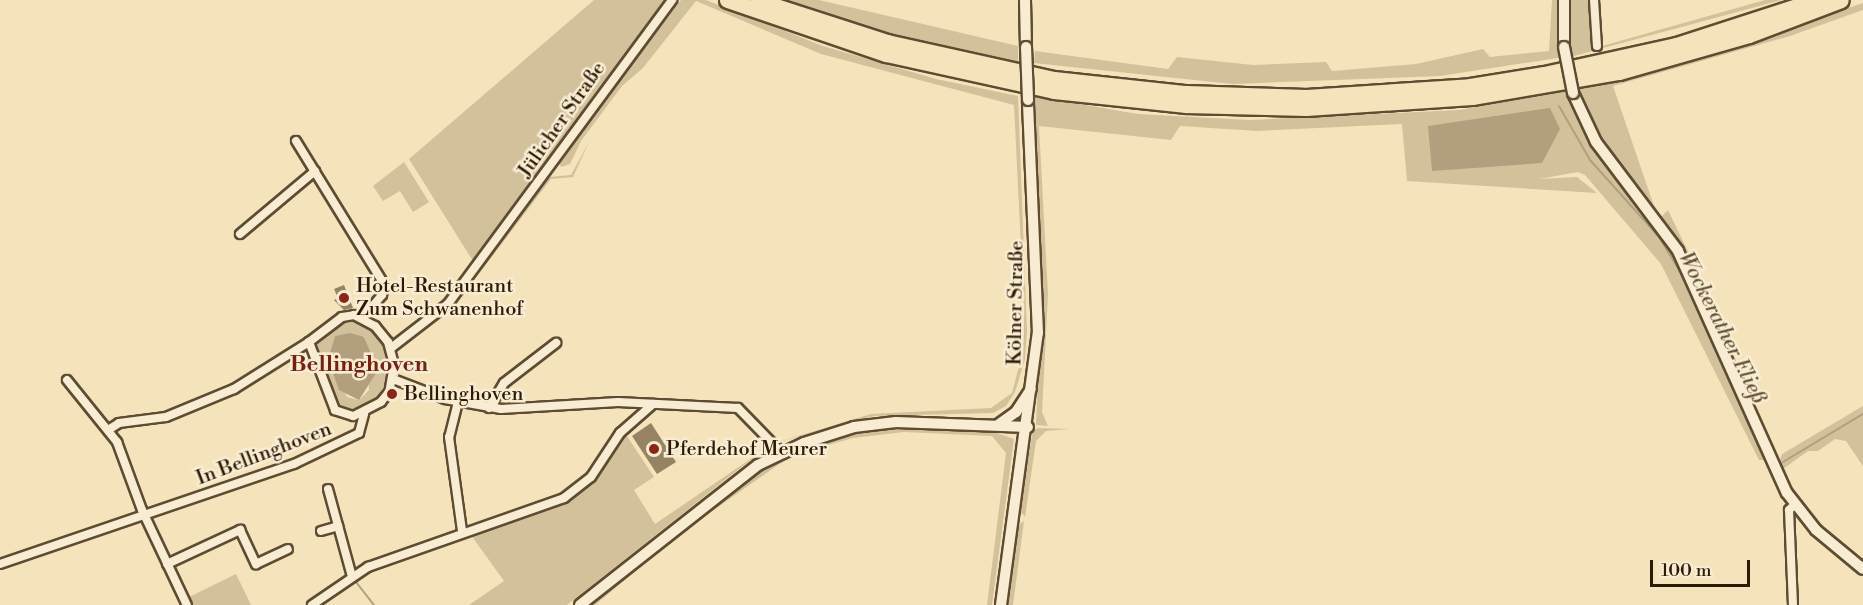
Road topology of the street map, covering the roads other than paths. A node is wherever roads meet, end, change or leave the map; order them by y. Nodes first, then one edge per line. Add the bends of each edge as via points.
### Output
1 (672, 0) edge
2 (727, 0) edge
3 (757, 0) edge
4 (1026, 0) edge
5 (1564, 0) edge
6 (1594, 0) edge
7 (1815, 0) edge
8 (1841, 0) edge
9 (1597, 46) dead end
10 (296, 141) dead end
11 (315, 171) junction
12 (240, 234) dead end
13 (363, 318) junction
14 (309, 342) junction
15 (555, 344) dead end
16 (392, 348) junction
17 (393, 379) junction
18 (67, 380) dead end
19 (1032, 388) junction
20 (458, 402) junction
21 (653, 404) junction
22 (489, 408) junction
23 (364, 414) junction
24 (999, 424) junction
25 (1028, 427) junction
26 (108, 430) junction
27 (781, 452) junction
28 (328, 489) dead end
29 (1795, 504) junction
30 (145, 514) junction
31 (338, 526) junction
32 (321, 531) dead end
33 (462, 531) junction
34 (288, 549) dead end
35 (0, 564) edge
36 (167, 564) junction
37 (1863, 569) edge
38 (351, 577) junction
39 (187, 605) edge
40 (312, 605) edge
41 (580, 605) edge
42 (1001, 605) edge
43 (1793, 605) edge

1 - 16 street, Jülicher Straße via 436,316
2 - 8 highway via 886,54 1054,91 1186,105 1282,108 1369,106 1547,86 1681,56
3 - 7 highway via 887,42 1054,79 1186,93 1306,97 1470,86 1544,74 1676,45
4 - 19 main road, Kölner Straße, bridge via 1038,279
5 - 29 main road, bridge via 1564,47 1572,93 1596,142 1678,250 1783,486
6 - 9 street
10 - 11 street
11 - 12 street
11 - 13 street via 384,284 382,295
13 - 14 street via 342,317
13 - 16 street
14 - 23 street via 335,410
14 - 26 street via 234,389 166,417 119,423
15 - 22 street via 504,383
16 - 17 street
17 - 20 street
17 - 23 street, In Bellinghoven via 381,402
18 - 26 street
19 - 24 main road via 1016,412
19 - 25 main road, Kölner Straße
20 - 22 street
20 - 33 street via 449,437
21 - 22 street
21 - 27 street via 738,408
21 - 33 street via 620,433 591,477 564,498
23 - 30 street, In Bellinghoven via 359,433 349,439 238,485
24 - 25 main road
24 - 27 main road via 873,424
25 - 42 main road, Kölner Straße
26 - 30 street via 117,442
27 - 41 main road via 702,507
28 - 31 street
29 - 37 main road via 1831,544
29 - 43 street via 1789,510
30 - 35 street, In Bellinghoven
30 - 36 street
31 - 32 street
31 - 38 street
33 - 38 street
34 - 36 street via 256,564 240,530
36 - 39 street
38 - 40 street

